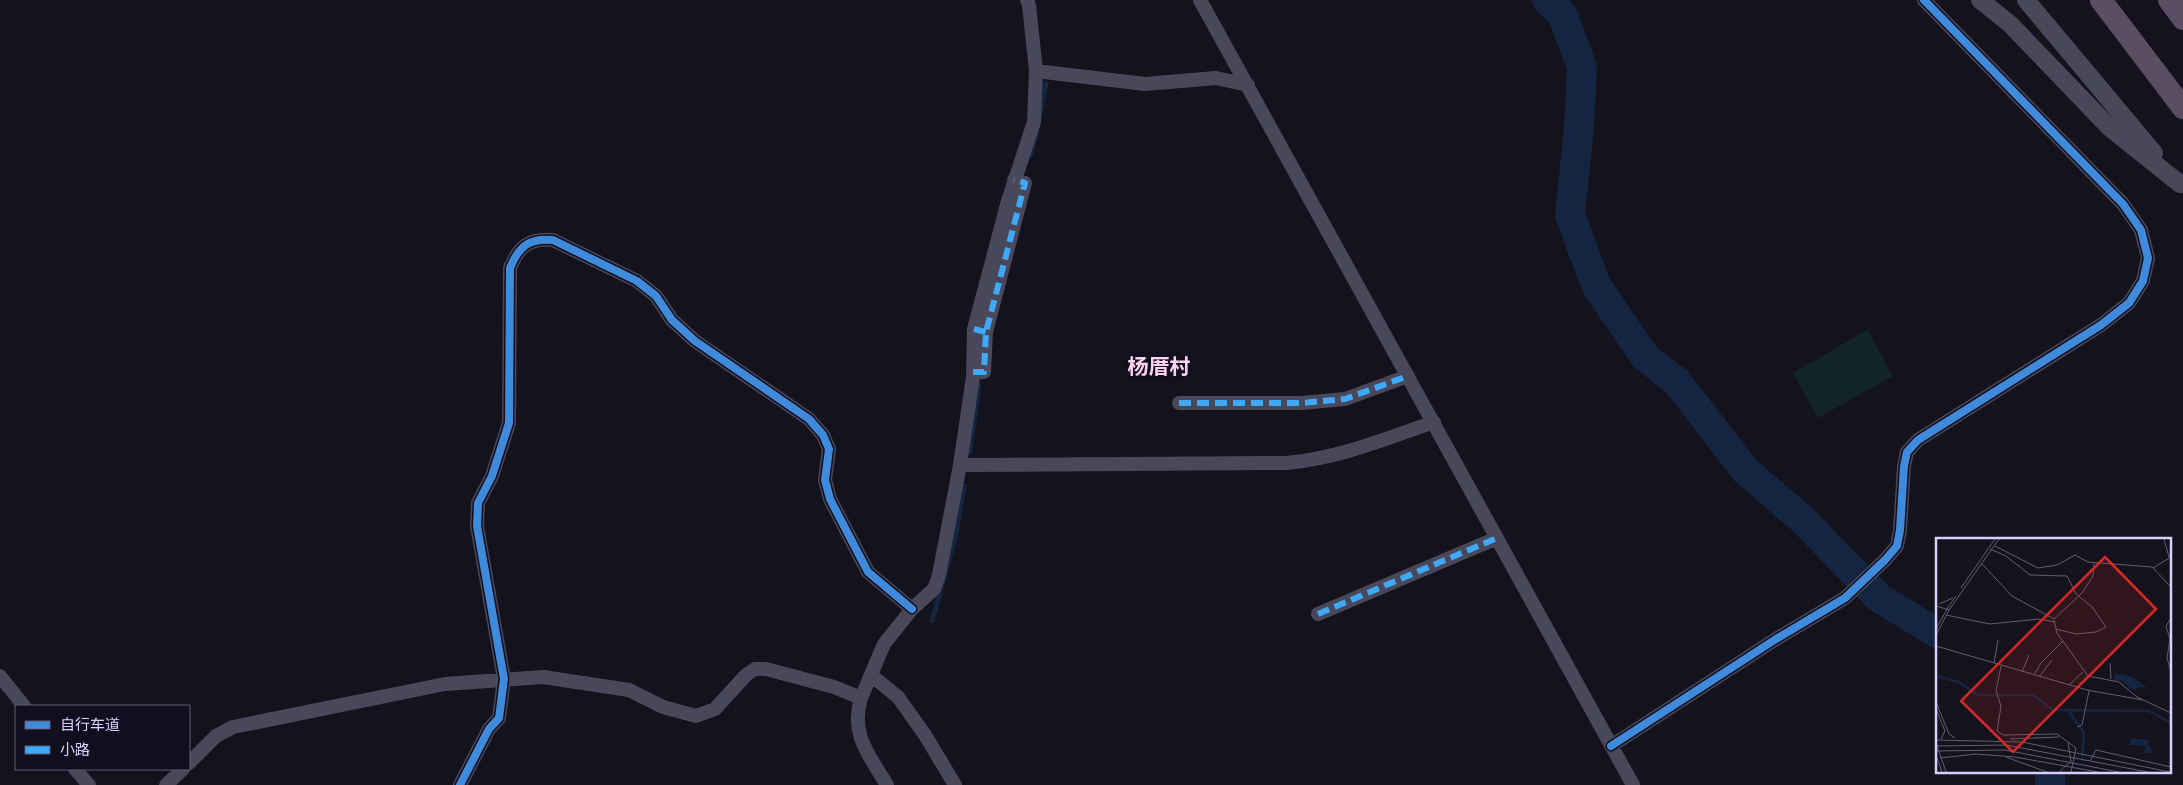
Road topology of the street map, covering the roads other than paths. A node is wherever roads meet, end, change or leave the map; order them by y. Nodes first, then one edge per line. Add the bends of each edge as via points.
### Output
1 (1027, 0) edge
2 (1200, 0) edge
3 (1924, 0) edge
4 (1980, 0) edge
5 (2026, 0) edge
6 (2101, 0) edge
7 (2168, 0) edge
8 (2183, 19) edge
9 (1036, 71) junction
10 (1248, 85) junction
11 (2183, 108) edge
12 (2182, 186) edge
13 (1408, 376) junction
14 (1179, 404) dead end
15 (1434, 422) junction
16 (960, 465) junction
17 (1497, 538) junction
18 (912, 609) junction
19 (1318, 614) dead end
20 (870, 674) junction
21 (0, 676) edge
22 (504, 679) junction
23 (861, 698) junction
24 (23, 705) edge
25 (1611, 746) junction
26 (190, 762) edge
27 (76, 770) edge
28 (182, 770) edge
29 (90, 785) edge
30 (166, 785) edge
31 (460, 785) edge
32 (887, 785) edge
33 (955, 785) edge
34 (1633, 785) edge

1 - 9 street
2 - 10 street
3 - 25 street via 2123,204 2141,230 2148,258 2143,281 2129,303 2101,325 1918,440 1907,452 1904,466 1897,546 1845,598 1776,638
4 - 12 street via 2010,24 2110,128
5 - 12 street
6 - 11 highway
7 - 8 highway
9 - 10 street via 1145,84 1216,78
9 - 16 street via 1034,122 981,331 978,372
10 - 13 street
13 - 14 street via 1345,399 1300,403
13 - 15 street
15 - 16 street via 1318,460 1288,463
15 - 17 street
16 - 18 street via 939,575 934,589
17 - 19 street
17 - 25 street
18 - 20 street via 884,644
18 - 22 street via 868,572 830,499 825,480 829,450 823,435 809,419 695,340 672,320 656,296 637,281 553,240 540,239 525,245 510,268 508,423 492,476 478,503 477,526
20 - 23 street
20 - 33 street via 898,697 925,734
21 - 24 street
22 - 23 street via 543,676 630,690 663,707 696,716 715,709 755,669 834,687
22 - 26 street via 445,684 233,727 216,736
22 - 31 street via 499,718 489,729
23 - 32 street via 856,712 862,744
25 - 34 street
27 - 29 street
28 - 30 street

